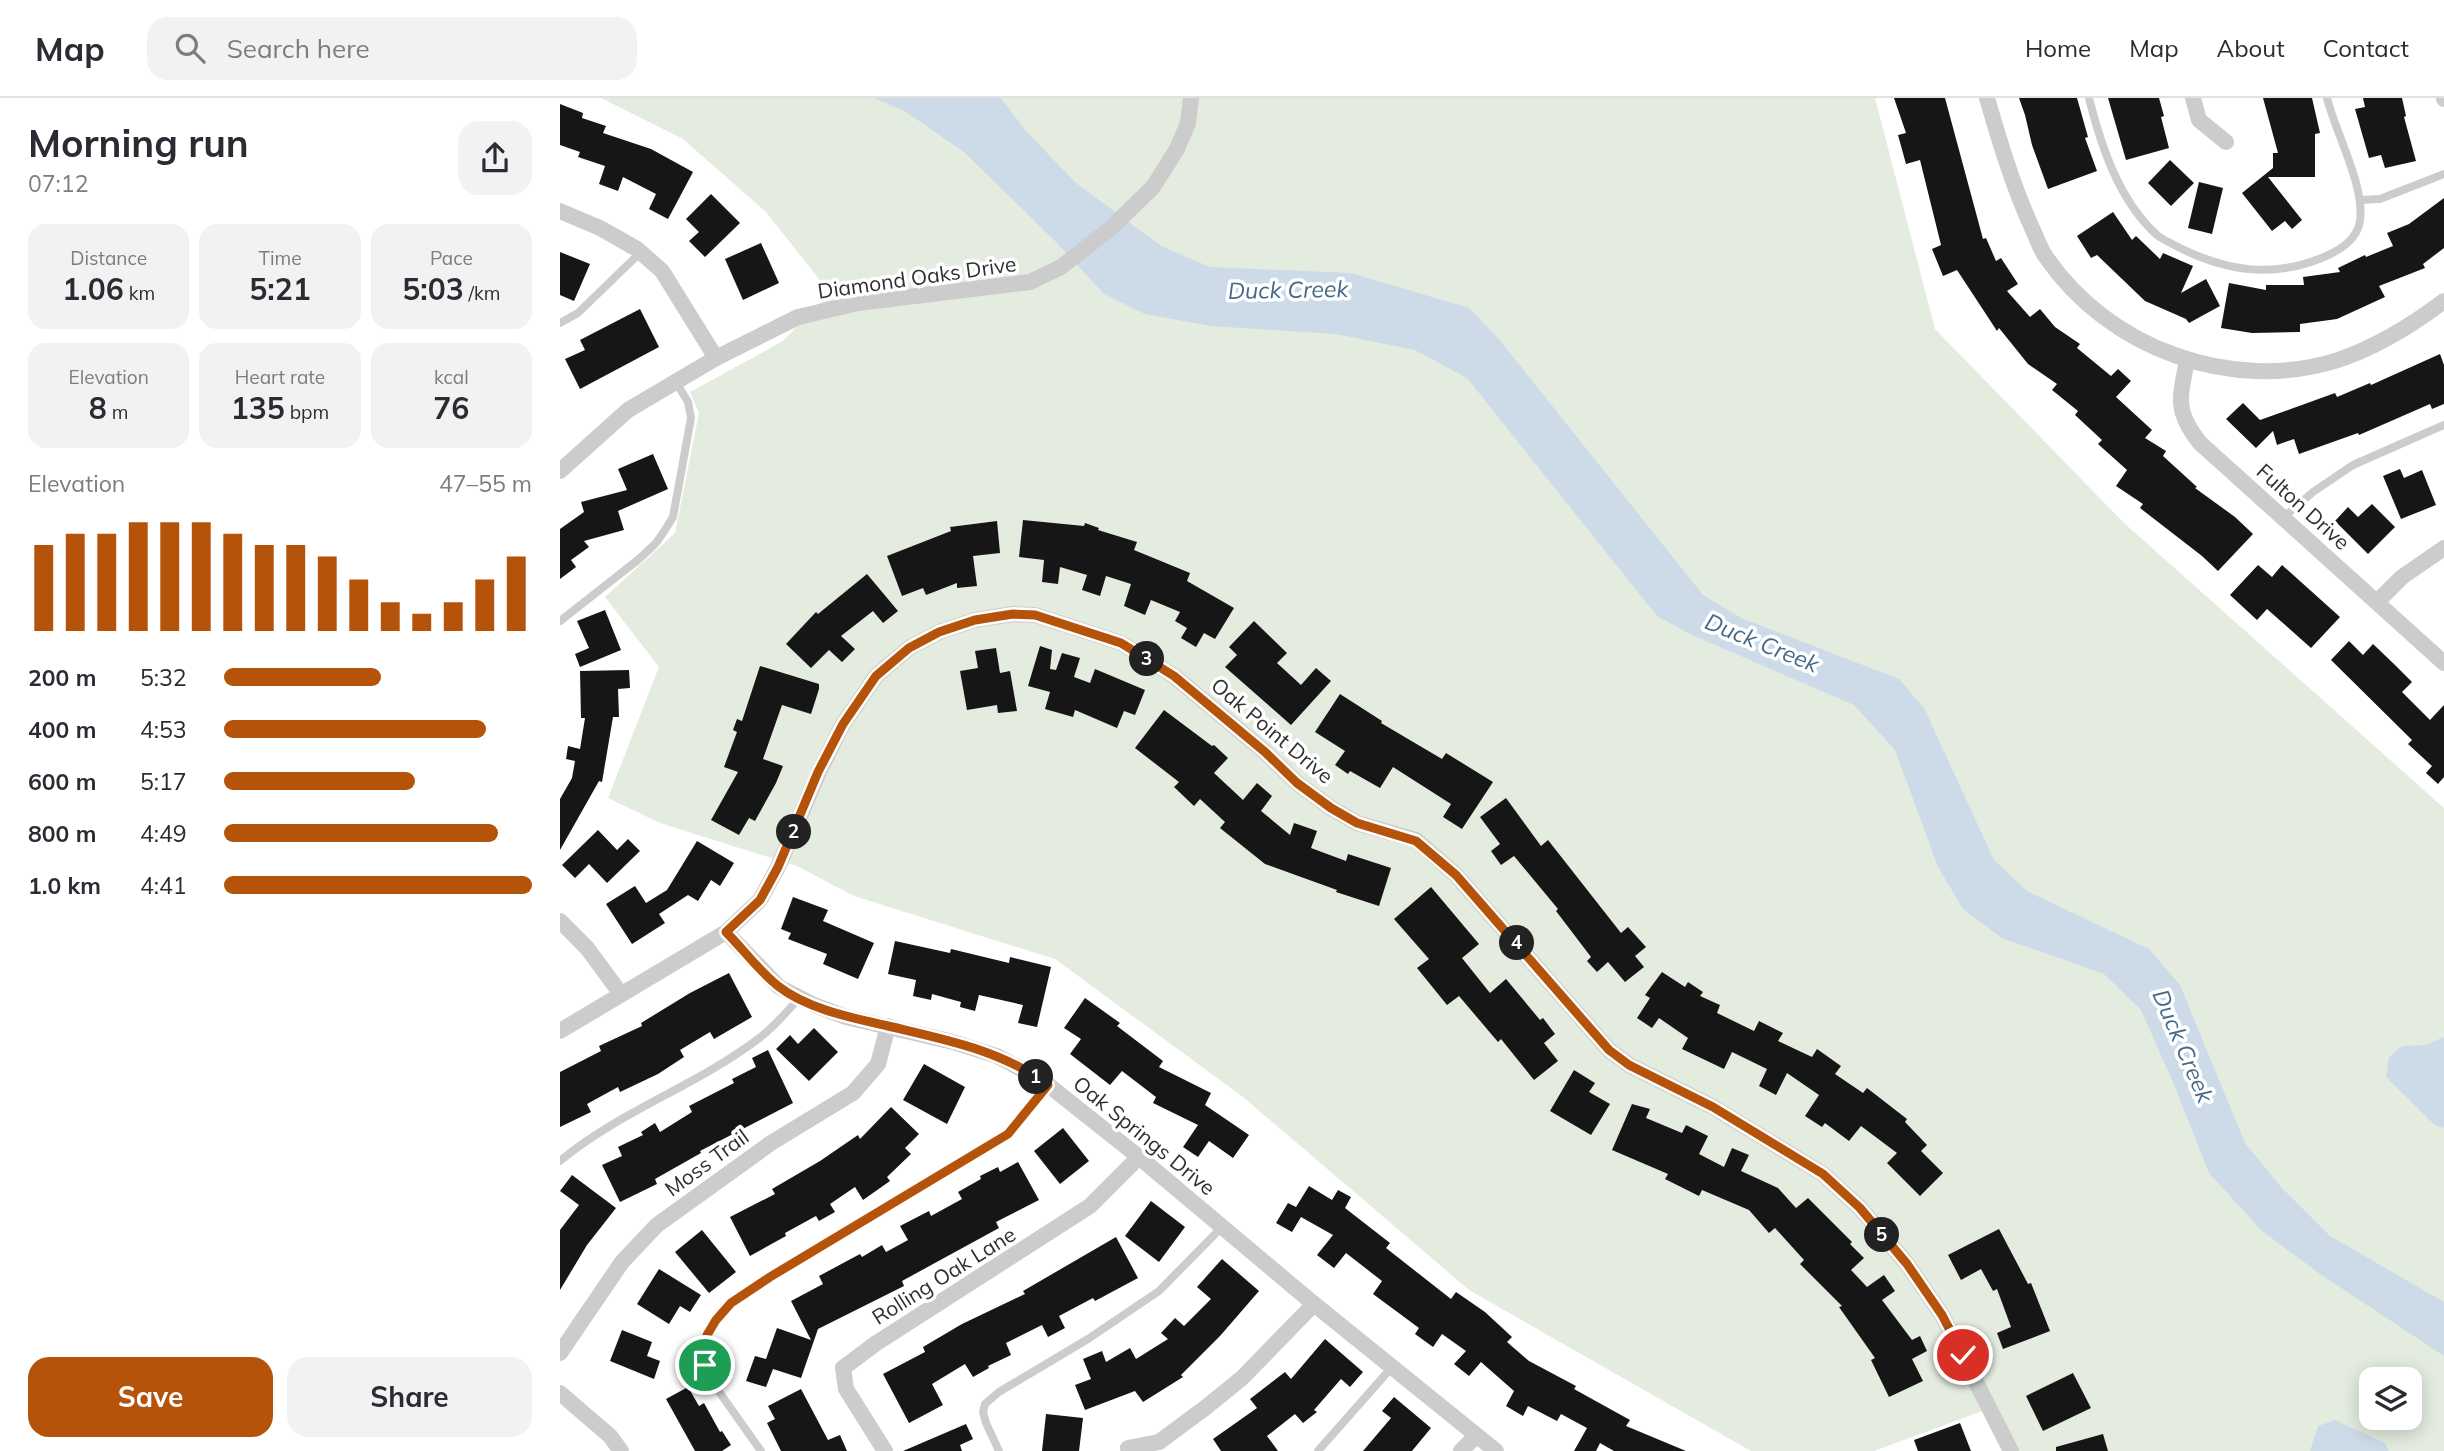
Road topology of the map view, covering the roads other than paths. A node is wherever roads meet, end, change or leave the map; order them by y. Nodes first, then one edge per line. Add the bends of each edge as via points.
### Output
1 (1191, 98) edge
2 (1987, 98) edge
3 (2089, 98) edge
4 (2193, 98) edge
5 (2328, 98) edge
6 (2227, 142) dead end
7 (2444, 174) edge
8 (2360, 201) junction
9 (560, 211) edge
10 (641, 253) junction
11 (2444, 301) edge
12 (560, 323) edge
13 (716, 358) junction
14 (2187, 360) junction
15 (676, 382) junction
16 (2444, 425) edge
17 (560, 471) edge
18 (2284, 517) junction
19 (2444, 548) edge
20 (2377, 602) junction
21 (560, 621) edge
22 (2444, 663) edge
23 (560, 921) edge
24 (726, 932) junction
25 (621, 994) junction
26 (800, 998) junction
27 (888, 1026) junction
28 (560, 1031) edge
29 (1048, 1085) junction
30 (1139, 1157) junction
31 (560, 1161) edge
32 (1222, 1227) junction
33 (1314, 1304) junction
34 (560, 1353) edge
35 (1392, 1367) junction
36 (560, 1393) edge
37 (1476, 1436) junction
38 (1128, 1448) dead end
39 (621, 1451) edge
40 (761, 1451) edge
41 (885, 1451) edge
42 (999, 1451) edge
43 (1318, 1451) edge
44 (1461, 1451) edge
45 (1496, 1451) edge
46 (2011, 1451) edge

1 - 13 street, Diamond Oaks Drive via 1188,123 1153,187 1061,267 1030,282 858,303 798,317
2 - 14 street via 2015,191 2046,257 2110,323 2160,351
3 - 8 lane via 2099,135 2136,211 2158,236 2193,254 2263,271 2290,268 2349,243 2360,224
4 - 6 street via 2199,120
5 - 8 lane
7 - 8 lane via 2380,199
9 - 10 street
10 - 12 lane via 578,313
10 - 13 street via 662,271
11 - 14 street via 2399,334 2336,361 2257,371
13 - 15 street, Diamond Oaks Drive
14 - 18 street, Fulton Drive via 2181,410 2188,427 2220,463
15 - 17 street, Diamond Oaks Drive via 628,410
15 - 21 lane via 691,418 673,517 639,559
16 - 18 lane via 2353,465
18 - 20 street, Fulton Drive
19 - 20 street via 2402,577
20 - 22 street, Fulton Drive
23 - 25 street
24 - 25 street, Oak Point Drive
24 - 26 street, Oak Springs Drive via 779,987
24 - 46 street, Oak Point Drive via 760,900 843,724 876,676 909,648 975,620 1013,614 1035,615 1121,643 1174,676 1331,808 1357,823 1416,841 1456,875 1609,1050 1823,1174 1860,1208 1942,1315
25 - 28 street, Oak Point Drive
26 - 27 street, Oak Springs Drive via 846,1017
26 - 31 lane via 758,1040 640,1106
27 - 29 street, Oak Springs Drive via 997,1056
27 - 34 street, Moss Trail via 878,1063 853,1093 771,1143 657,1225 622,1262
29 - 30 street, Oak Springs Drive
29 - 40 lane via 1008,1134 770,1277 731,1303 716,1320 707,1335 705,1365
30 - 32 street, Oak Springs Drive
30 - 41 street, Rolling Oak Lane via 1090,1206 843,1368 846,1389
32 - 33 street, Oak Springs Drive
32 - 42 lane via 1159,1291 985,1404 986,1423
33 - 35 street, Oak Springs Drive
33 - 38 street via 1242,1378 1205,1408 1159,1442
35 - 37 street, Oak Springs Drive
35 - 43 lane
36 - 39 street
37 - 44 street
37 - 45 street, Oak Springs Drive

